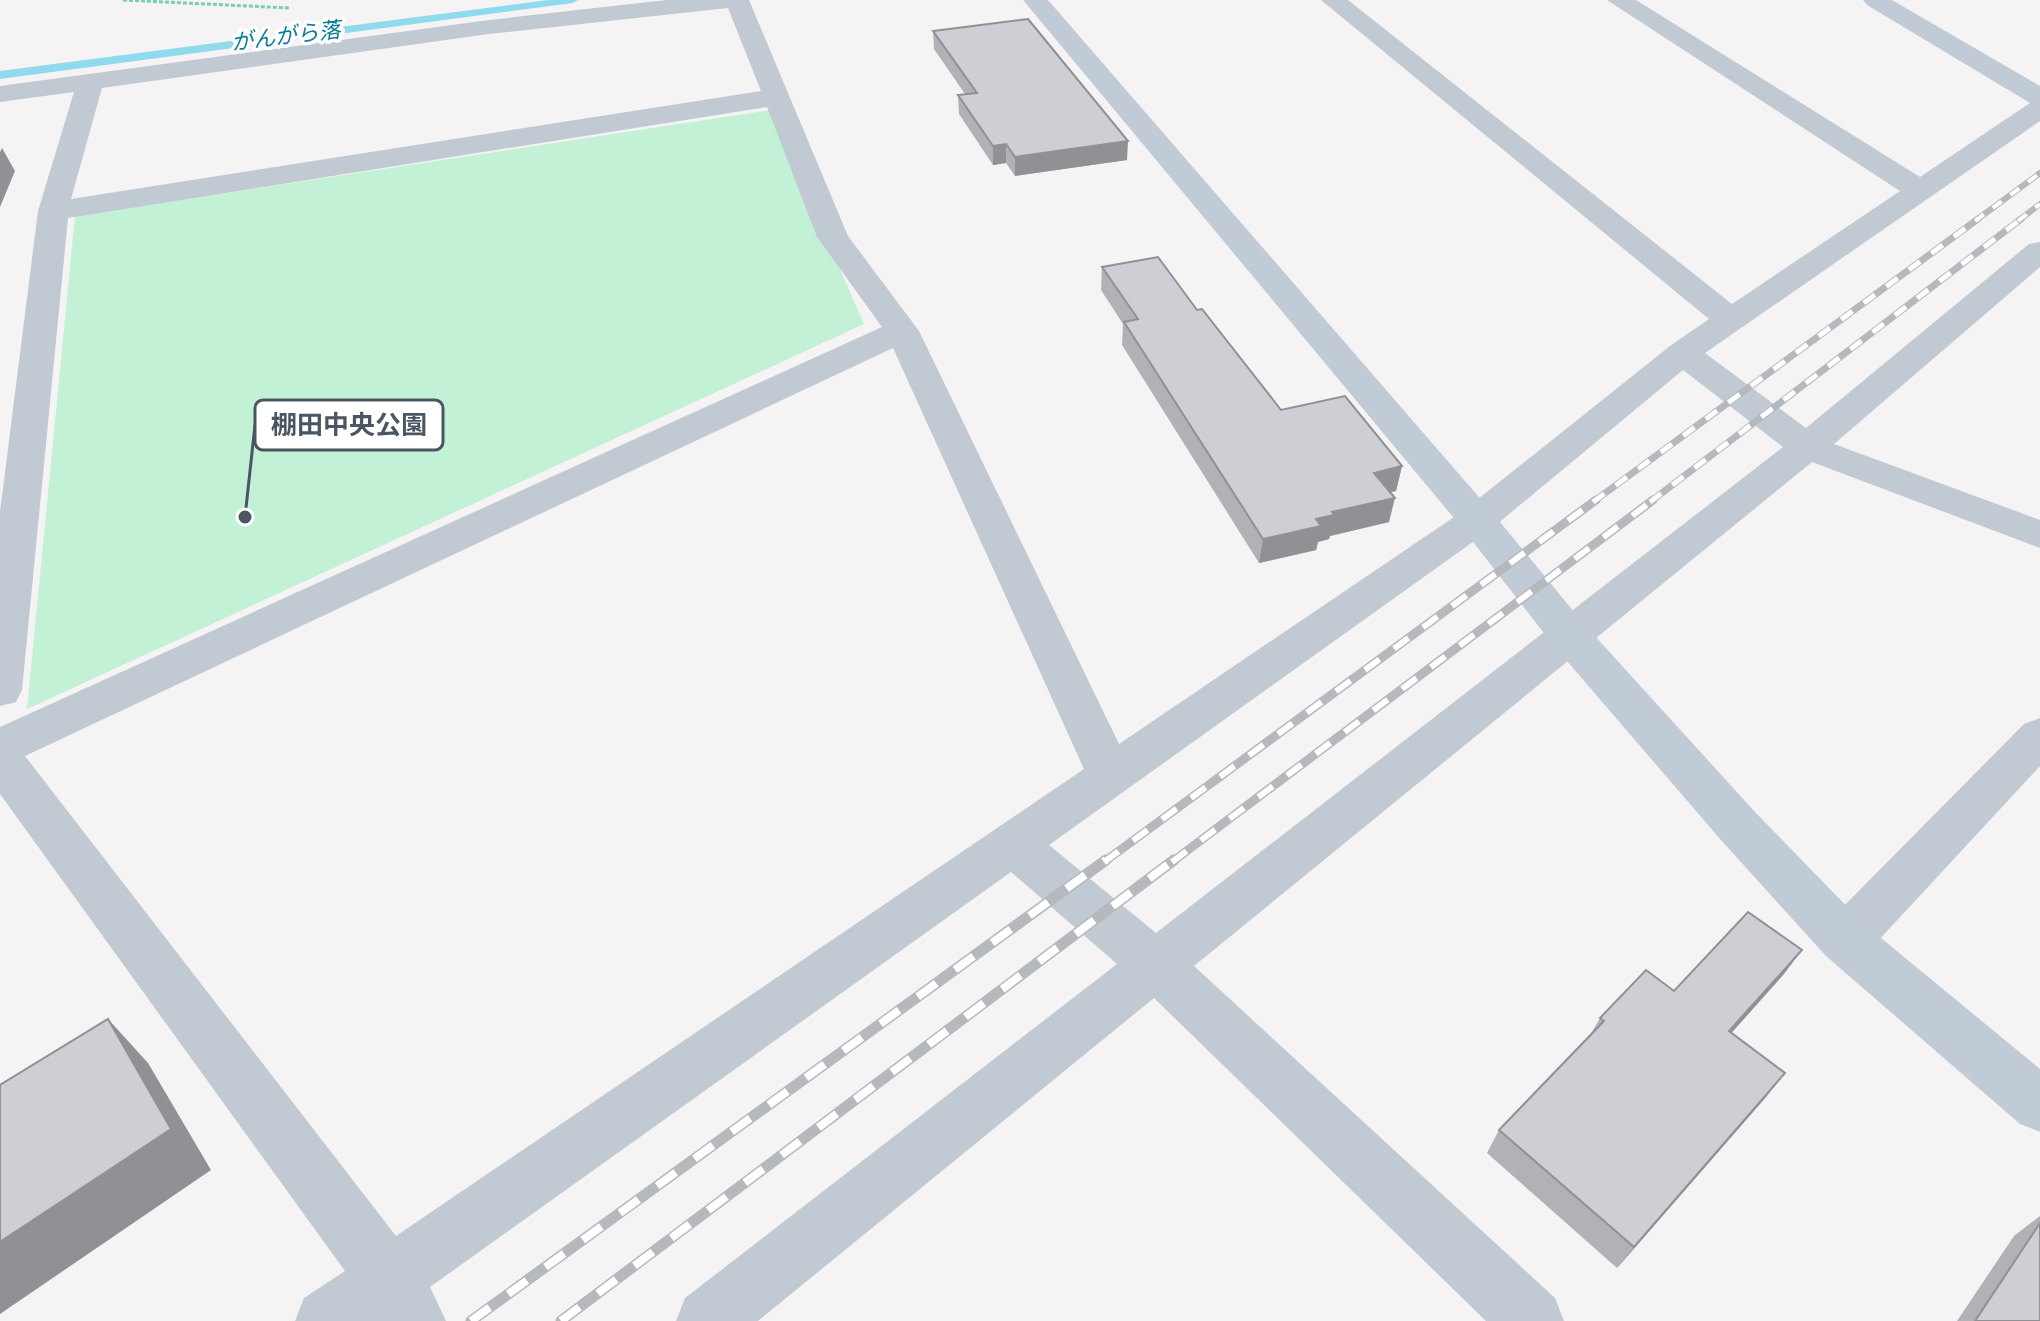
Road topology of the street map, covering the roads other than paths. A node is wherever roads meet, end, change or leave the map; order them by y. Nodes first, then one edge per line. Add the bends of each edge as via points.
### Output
1 (734, 0) edge
2 (1035, 0) edge
3 (1333, 0) edge
4 (1619, 0) edge
5 (1875, 0) edge
6 (90, 82) junction
7 (0, 94) edge
8 (777, 97) junction
9 (2040, 97) edge
10 (2040, 109) edge
11 (1920, 190) junction
12 (53, 211) junction
13 (2040, 251) edge
14 (1732, 321) junction
15 (902, 331) junction
16 (1682, 353) junction
17 (17, 385) edge
18 (1807, 447) junction
19 (1477, 520) junction
20 (2040, 535) edge
21 (1569, 635) junction
22 (0, 690) edge
23 (2036, 745) edge
24 (0, 747) edge
25 (0, 758) edge
26 (1111, 776) junction
27 (1013, 844) junction
28 (1845, 940) junction
29 (1155, 964) junction
30 (2040, 1105) edge
31 (402, 1299) edge
32 (327, 1321) edge
33 (708, 1321) edge
34 (1532, 1321) edge

1 - 6 street via 489,27
1 - 8 street
2 - 19 street
3 - 14 street
4 - 11 street
5 - 9 street
6 - 7 street
6 - 12 street
8 - 12 street
8 - 15 street via 833,237
10 - 11 street
11 - 14 street
12 - 17 street
13 - 18 street
14 - 16 street
15 - 24 street
15 - 26 street
16 - 18 street
16 - 19 street
17 - 22 street
18 - 20 street
18 - 21 street
19 - 21 street
19 - 26 street
21 - 28 street
21 - 29 street
23 - 28 street
25 - 31 street
26 - 27 street
27 - 29 street
27 - 31 street
28 - 30 street
29 - 33 street
29 - 34 street
31 - 32 street

